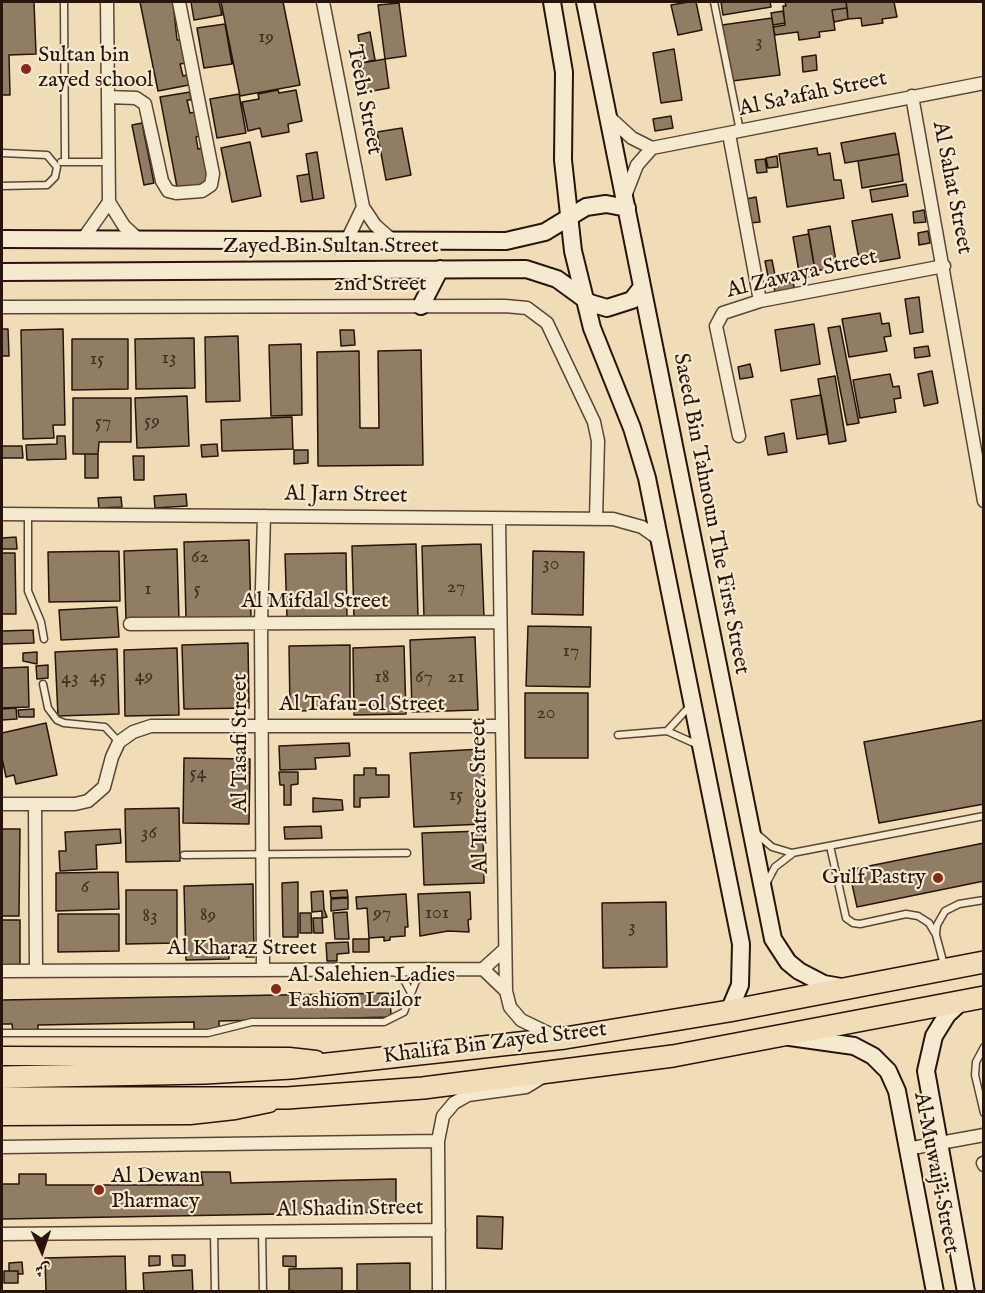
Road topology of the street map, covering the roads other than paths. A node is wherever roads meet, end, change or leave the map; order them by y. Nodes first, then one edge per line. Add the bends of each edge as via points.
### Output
1 (64, 2) edge
2 (108, 2) edge
3 (179, 2) edge
4 (322, 2) edge
5 (552, 2) edge
6 (585, 2) edge
7 (714, 2) edge
8 (984, 83) edge
9 (912, 96) junction
10 (108, 97) junction
11 (608, 116) junction
12 (734, 133) junction
13 (652, 148) junction
14 (2, 153) edge
15 (55, 162) junction
16 (65, 162) junction
17 (109, 162) junction
18 (2, 186) edge
19 (109, 202) junction
20 (626, 202) junction
21 (363, 207) junction
22 (568, 218) junction
23 (83, 238) junction
24 (2, 239) edge
25 (138, 239) junction
26 (347, 240) junction
27 (392, 240) junction
28 (944, 266) junction
29 (440, 269) junction
30 (2, 272) edge
31 (642, 287) junction
32 (583, 298) junction
33 (760, 301) junction
34 (421, 306) junction
35 (2, 307) edge
36 (739, 436) dead end
37 (980, 452) edge
38 (984, 501) edge
39 (28, 513) junction
40 (2, 514) edge
41 (264, 516) junction
42 (499, 519) junction
43 (596, 519) junction
44 (659, 539) junction
45 (500, 621) junction
46 (261, 623) junction
47 (130, 624) dead end
48 (44, 639) dead end
49 (43, 684) dead end
50 (692, 702) junction
51 (261, 726) junction
52 (501, 726) junction
53 (667, 731) junction
54 (618, 735) dead end
55 (119, 742) junction
56 (701, 747) junction
57 (2, 804) edge
58 (35, 804) junction
59 (984, 816) edge
60 (749, 823) junction
61 (830, 846) junction
62 (407, 853) dead end
63 (792, 853) junction
64 (262, 854) junction
65 (184, 855) dead end
66 (763, 898) junction
67 (984, 900) edge
68 (936, 935) junction
69 (505, 949) junction
70 (984, 962) edge
71 (389, 969) junction
72 (431, 969) junction
73 (483, 969) junction
74 (263, 970) junction
75 (945, 970) junction
76 (2, 971) edge
77 (36, 971) junction
78 (851, 987) junction
79 (506, 991) junction
80 (411, 993) junction
81 (984, 997) edge
82 (962, 1001) junction
83 (729, 1011) junction
84 (2, 1033) edge
85 (784, 1036) junction
86 (565, 1038) junction
87 (984, 1047) edge
88 (2, 1056) edge
89 (335, 1063) junction
90 (550, 1070) junction
91 (2, 1077) edge
92 (2, 1098) edge
93 (287, 1098) junction
94 (984, 1113) edge
95 (2, 1116) edge
96 (984, 1135) edge
97 (438, 1141) junction
98 (938, 1143) junction
99 (2, 1147) edge
100 (907, 1149) junction
101 (439, 1230) junction
102 (214, 1232) junction
103 (262, 1232) junction
104 (2, 1234) edge
105 (214, 1292) edge
106 (263, 1292) edge
107 (439, 1292) edge
108 (934, 1292) edge
109 (966, 1292) edge

1 - 16 lane
2 - 10 street
3 - 10 street via 213,174 211,185 202,191 168,191 162,180 146,104 136,98
4 - 21 street, Teebi Street
5 - 22 main road via 564,72 563,160
6 - 11 main road, Saeed Bin Tahnoun The First Street
7 - 12 lane
8 - 9 street, Al Sa'afah Street
9 - 12 street, Al Sa'afah Street
9 - 28 street, Al Sahat Street
10 - 17 street
11 - 13 street via 623,132
11 - 20 main road, Saeed Bin Tahnoun The First Street
12 - 13 street, Al Sa'afah Street
12 - 33 street
13 - 20 street via 637,165
14 - 15 lane via 42,153
15 - 16 lane
15 - 18 lane via 55,177 47,185
16 - 17 lane
17 - 19 street
19 - 23 street
19 - 25 street
20 - 22 main road, Zayed Bin Sultan Street via 596,205
20 - 31 main road, Saeed Bin Tahnoun The First Street
21 - 26 street
21 - 27 street, Teebi Street
22 - 27 main road, Zayed Bin Sultan Street via 545,232 519,240
22 - 32 main road
23 - 24 main road, Zayed Bin Sultan Street
23 - 25 main road, Zayed Bin Sultan Street
25 - 26 main road, Zayed Bin Sultan Street
26 - 27 main road, Zayed Bin Sultan Street
28 - 33 street, Al Zawaya Street
28 - 37 street, Al Sahat Street
29 - 30 main road, Zayed Bin Sultan Street
29 - 32 main road, Zayed Bin Sultan Street via 537,271 557,279
29 - 34 main road
31 - 32 main road, Zayed Bin Sultan Street via 632,300 616,308 599,307
31 - 60 main road, Saeed Bin Tahnoun The First Street
32 - 44 main road via 600,354 640,452
33 - 36 street, Al Zawaya Street via 723,314 716,326
34 - 35 street, 2nd Street
34 - 43 street, 2nd Street via 520,306 534,311 547,323 596,431
37 - 38 street, Al Sahat Street
39 - 40 street, Al Jarn Street
39 - 41 street, Al Jarn Street
39 - 48 lane via 28,591
41 - 42 street, Al Jarn Street
41 - 46 street, Al Tasafi Street
42 - 43 street, Al Jarn Street
42 - 45 street, Al Tatreez Street
43 - 44 street, Al Jarn Street via 633,524
44 - 50 main road
45 - 46 street, Al Mifdal Street
45 - 52 street, Al Tatreez Street
46 - 47 street, Al Mifdal Street
46 - 51 street, Al Tasafi Street
49 - 55 lane via 48,708 57,720 105,727
50 - 53 lane
50 - 56 main road
51 - 52 street, Al Tafau-ol Street
51 - 55 street, Al Tafau-ol Street via 151,726
51 - 64 street, Al Tasafi Street
52 - 69 street, Al Tatreez Street
53 - 54 lane
53 - 56 lane
55 - 58 street via 108,780 94,797 75,804
56 - 83 main road via 742,957 740,985
57 - 58 street
58 - 77 street
59 - 61 lane
60 - 63 lane via 772,847
60 - 66 main road, Saeed Bin Tahnoun The First Street
61 - 63 lane
61 - 68 lane via 846,918 860,924 912,914 929,923
62 - 64 lane
63 - 66 lane via 768,877
64 - 65 lane
64 - 74 street, Al Tasafi Street
66 - 78 main road, Saeed Bin Tahnoun The First Street via 773,939 788,962 817,981
67 - 68 lane via 945,911
68 - 75 lane
69 - 73 street
69 - 79 street, Al Tatreez Street
70 - 75 highway, Khalifa Bin Zayed Street
71 - 72 street, Al Kharaz Street
71 - 74 street, Al Kharaz Street
71 - 80 lane via 403,978
72 - 73 street, Al Kharaz Street
72 - 80 lane via 421,976
73 - 79 street
74 - 77 street, Al Kharaz Street
75 - 78 highway, Khalifa Bin Zayed Street
76 - 77 street, Al Kharaz Street
78 - 83 highway, Khalifa Bin Zayed Street
79 - 86 street, Al Tatreez Street via 510,1007 521,1020 544,1033
80 - 84 lane via 404,1012 384,1022 252,1022 208,1033
81 - 82 highway, Khalifa Bin Zayed Street
82 - 85 highway, Khalifa Bin Zayed Street
82 - 98 main road, Al Muwaij'i Street via 939,1025 927,1059 927,1083
83 - 86 highway, Khalifa Bin Zayed Street
85 - 90 highway, Khalifa Bin Zayed Street via 673,1056
85 - 100 main road, Al Muwaij'i Street via 854,1046 881,1063 897,1091
86 - 89 highway, Khalifa Bin Zayed Street
87 - 94 lane via 976,1062 975,1075
88 - 89 main road via 289,1057
89 - 91 highway, Khalifa Bin Zayed Street via 216,1073
90 - 93 highway, Khalifa Bin Zayed Street via 423,1088
90 - 97 street via 526,1087 477,1092 460,1098 443,1116
92 - 93 highway, Khalifa Bin Zayed Street
93 - 95 main road via 213,1114
96 - 98 street
97 - 99 street
97 - 101 street
98 - 100 street
98 - 109 main road, Al Muwaij'i Street
100 - 108 main road, Al Muwaij'i Street
101 - 103 street, Al Shadin Street
101 - 107 street
102 - 103 street, Al Shadin Street
102 - 104 street, Al Shadin Street
102 - 105 lane
103 - 106 lane, Al Shadin Street

